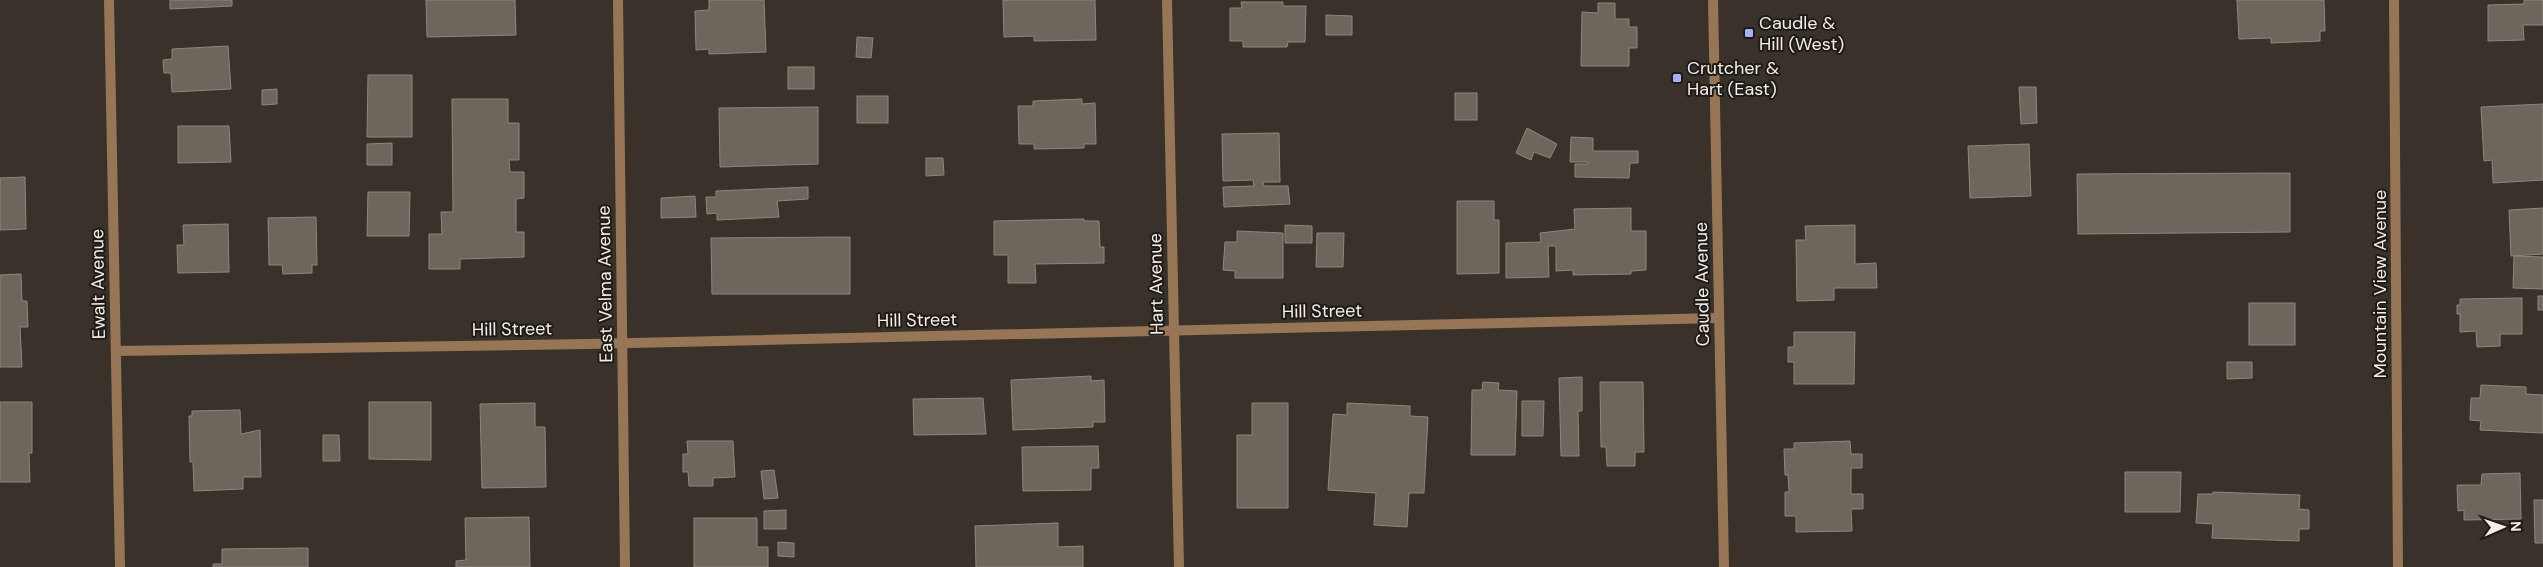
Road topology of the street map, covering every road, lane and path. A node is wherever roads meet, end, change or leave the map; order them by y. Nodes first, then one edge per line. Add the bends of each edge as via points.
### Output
1 (109, 0) edge
2 (618, 0) edge
3 (1167, 0) edge
4 (1713, 0) edge
5 (2394, 0) edge
6 (1719, 318) junction
7 (1174, 331) junction
8 (622, 343) junction
9 (116, 351) junction
10 (120, 567) edge
11 (625, 567) edge
12 (1179, 567) edge
13 (1724, 567) edge
14 (2398, 567) edge

1 - 9 street, Ewalt Avenue
2 - 8 street, East Velma Avenue
3 - 7 street, Hart Avenue
4 - 6 street, Caudle Avenue
5 - 14 street, Mountain View Avenue
6 - 7 street, Hill Street
6 - 13 street, Caudle Avenue
7 - 8 street, Hill Street
7 - 12 street, Hart Avenue
8 - 9 street, Hill Street
8 - 11 street, East Velma Avenue
9 - 10 street, Ewalt Avenue

